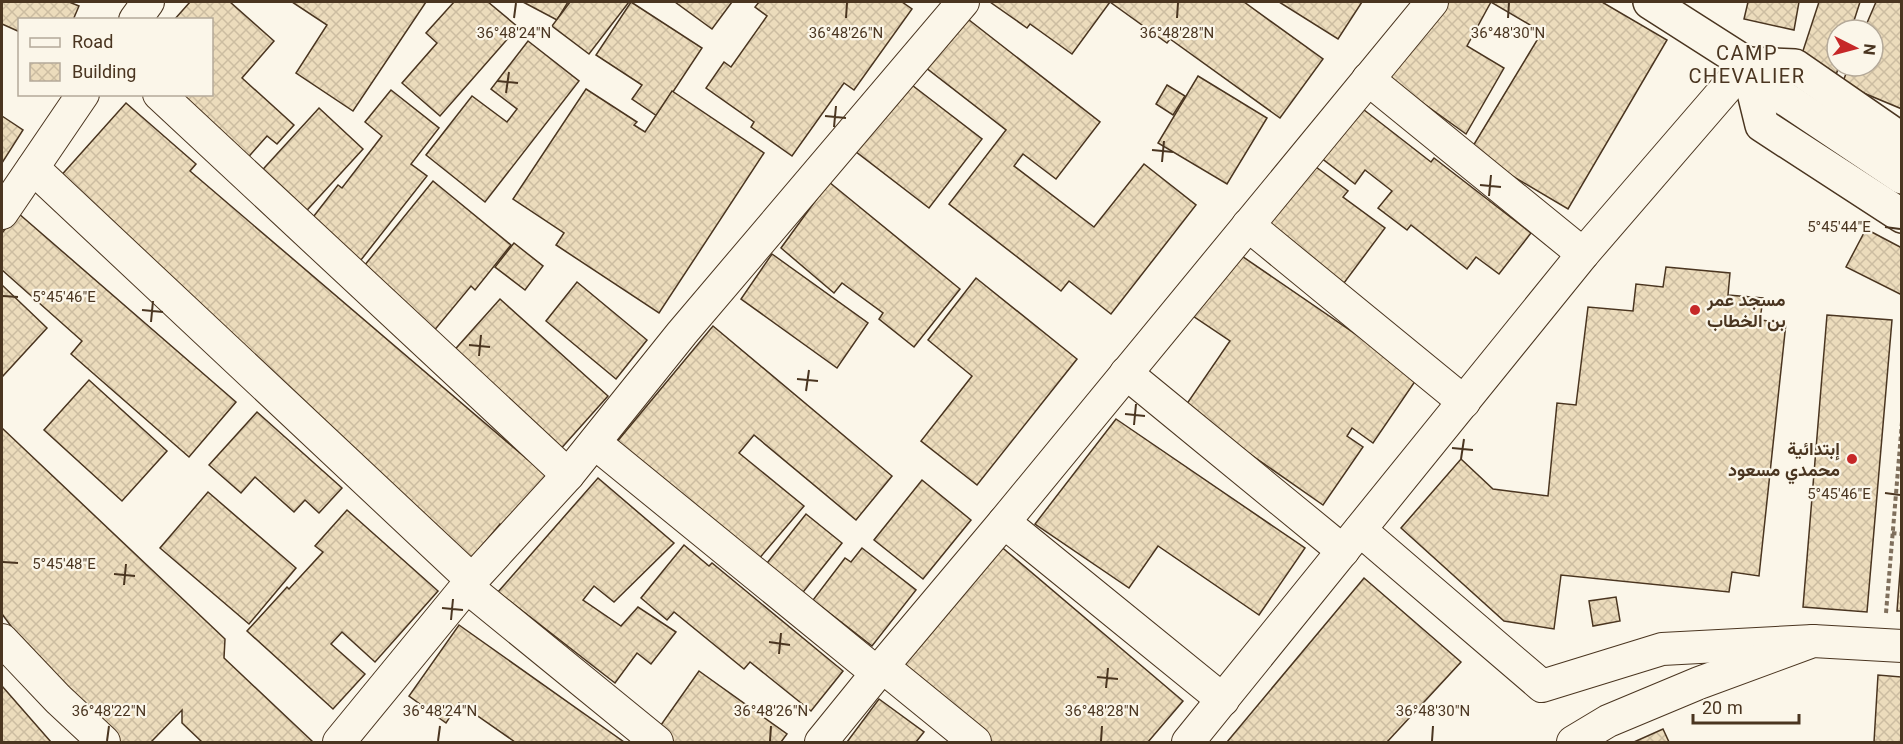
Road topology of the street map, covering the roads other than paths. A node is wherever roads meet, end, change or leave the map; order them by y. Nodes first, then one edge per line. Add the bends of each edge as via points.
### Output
1 (148, 2) edge
2 (963, 2) edge
3 (1432, 2) edge
4 (1650, 2) edge
5 (136, 18) edge
6 (1747, 64) junction
7 (1368, 79) junction
8 (82, 96) edge
9 (161, 96) edge
10 (1902, 140) edge
11 (33, 168) junction
12 (1902, 177) edge
13 (2, 213) edge
14 (1902, 216) edge
15 (1248, 225) junction
16 (1583, 254) junction
17 (1126, 373) junction
18 (1464, 402) junction
19 (595, 443) junction
20 (568, 475) junction
21 (1004, 522) junction
22 (1352, 541) junction
23 (469, 584) junction
24 (2, 640) edge
25 (1813, 641) junction
26 (1892, 646) edge
27 (880, 670) junction
28 (1223, 700) junction
29 (104, 742) edge
30 (339, 742) edge
31 (657, 742) edge
32 (821, 742) edge
33 (975, 742) edge
34 (1188, 742) edge
35 (1573, 742) edge

1 - 5 street
2 - 19 street via 682,333
3 - 7 street
4 - 6 main road
6 - 10 main road via 1795,66
6 - 12 main road via 1775,92
6 - 14 main road via 1762,124
6 - 16 street
7 - 15 street
7 - 16 street
8 - 11 street
9 - 20 street
11 - 13 street
11 - 23 street
15 - 17 street
15 - 18 street
16 - 18 street
17 - 21 street
17 - 22 street
18 - 22 street
19 - 20 street
19 - 27 street
20 - 23 street
21 - 27 street
21 - 28 street
22 - 25 street via 1542,686 1662,649
22 - 28 street
23 - 30 street
23 - 31 street
24 - 29 street
25 - 26 street
25 - 35 street via 1608,721
27 - 32 street
27 - 33 street
28 - 34 street

